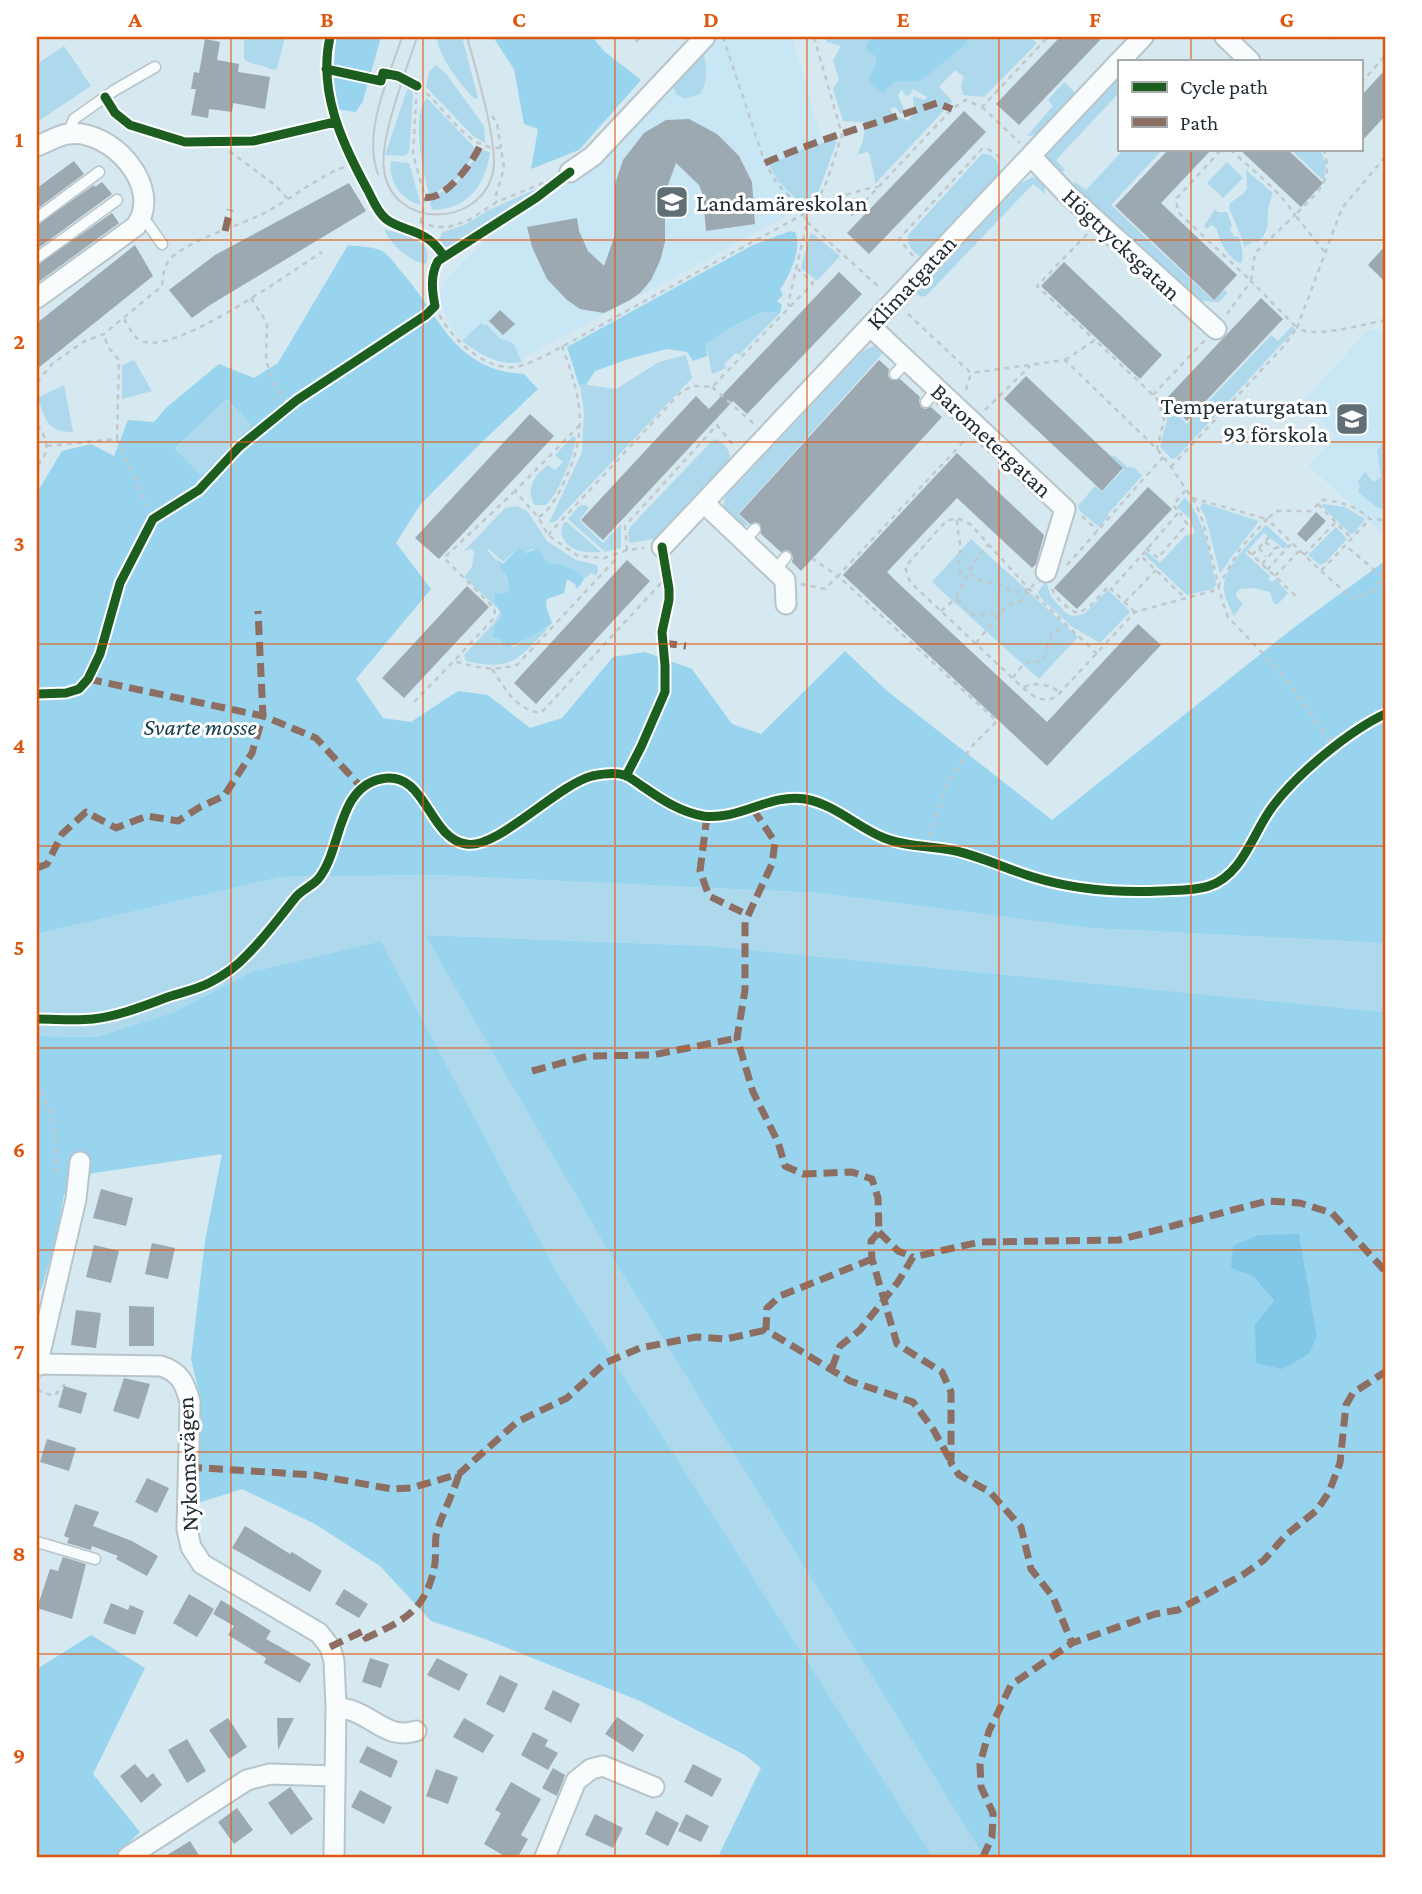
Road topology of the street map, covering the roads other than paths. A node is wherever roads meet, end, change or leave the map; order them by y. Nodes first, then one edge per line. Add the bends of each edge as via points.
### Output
1 (705, 37) edge
2 (1143, 37) edge
3 (1225, 37) edge
4 (1122, 60) edge
5 (1249, 60) edge
6 (1118, 64) edge
7 (156, 66) dead end
8 (68, 134) junction
9 (37, 146) edge
10 (1031, 156) junction
11 (99, 172) dead end
12 (570, 172) road end
13 (117, 200) dead end
14 (37, 218) edge
15 (141, 219) junction
16 (162, 244) dead end
17 (37, 258) edge
18 (37, 298) edge
19 (870, 326) junction
20 (1216, 329) dead end
21 (704, 503) junction
22 (662, 547) road end
23 (1049, 578) road end
24 (786, 604) dead end
25 (80, 1162) dead end
26 (37, 1365) edge
27 (37, 1542) edge
28 (94, 1559) dead end
29 (336, 1707) junction
30 (416, 1731) dead end
31 (334, 1776) junction
32 (654, 1787) dead end
33 (128, 1857) edge
34 (334, 1857) edge
35 (545, 1857) edge

1 - 12 street via 593,156
2 - 4 street, Klimatgatan
3 - 5 street
6 - 10 street, Klimatgatan
7 - 8 lane via 74,119
8 - 9 street
8 - 15 street via 104,142 130,165 145,200
10 - 19 street, Klimatgatan
10 - 20 street, Högtrycksgatan
11 - 14 lane
13 - 17 lane
15 - 16 lane
15 - 18 street
19 - 21 street, Klimatgatan
19 - 23 street, Barometergatan via 901,368 932,396 978,422 1065,509
21 - 22 street, Klimatgatan
21 - 24 street via 750,535 782,569
25 - 26 street
26 - 29 street, Nykomsvägen via 161,1366 184,1382 190,1402 187,1529 191,1547 202,1564 319,1633 334,1661
27 - 28 lane
29 - 30 street via 395,1734
29 - 31 street, Nykomsvägen
31 - 33 street via 270,1774 247,1780
31 - 34 street, Nykomsvägen
32 - 35 street via 603,1766 591,1769 576,1781

